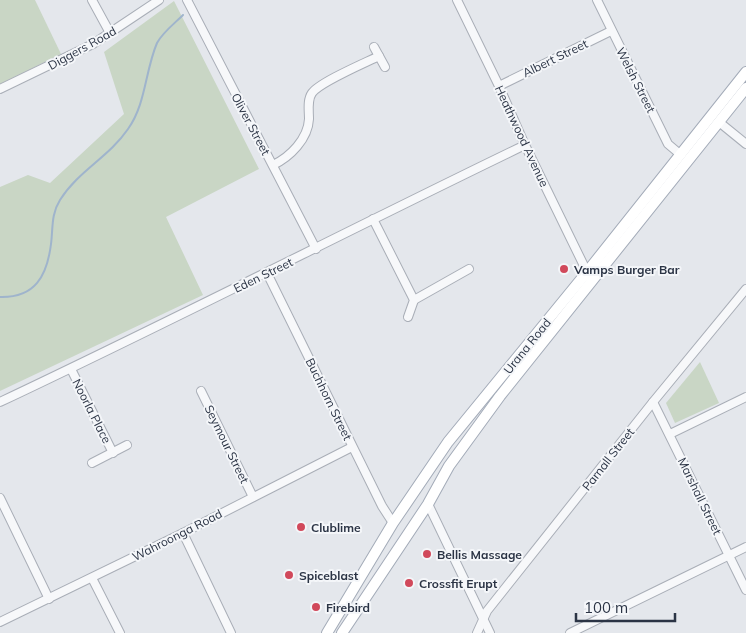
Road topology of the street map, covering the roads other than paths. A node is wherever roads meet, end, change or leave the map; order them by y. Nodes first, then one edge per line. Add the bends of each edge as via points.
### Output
1 (92, 0) edge
2 (160, 0) edge
3 (187, 0) edge
4 (457, 0) edge
5 (596, 0) edge
6 (611, 31) junction
7 (110, 33) junction
8 (374, 46) dead end
9 (379, 56) junction
10 (385, 67) dead end
11 (746, 72) edge
12 (498, 86) junction
13 (746, 88) edge
14 (0, 89) edge
15 (715, 119) junction
16 (746, 144) edge
17 (525, 145) junction
18 (681, 155) junction
19 (273, 165) junction
20 (373, 219) junction
21 (316, 248) junction
22 (469, 270) dead end
23 (267, 274) junction
24 (590, 276) junction
25 (746, 289) edge
26 (414, 300) junction
27 (408, 318) dead end
28 (71, 368) junction
29 (201, 391) dead end
30 (746, 397) edge
31 (0, 402) edge
32 (653, 402) junction
33 (670, 434) junction
34 (127, 445) dead end
35 (352, 446) junction
36 (114, 453) junction
37 (92, 463) dead end
38 (414, 494) junction
39 (253, 497) junction
40 (0, 499) edge
41 (428, 504) junction
42 (393, 523) junction
43 (183, 533) junction
44 (746, 547) edge
45 (729, 555) junction
46 (92, 578) junction
47 (746, 590) edge
48 (49, 599) junction
49 (361, 604) junction
50 (343, 606) junction
51 (484, 619) junction
52 (0, 622) edge
53 (120, 633) edge
54 (231, 633) edge
55 (327, 633) edge
56 (342, 633) edge
57 (477, 633) edge
58 (490, 633) edge
59 (570, 633) edge

1 - 7 street
2 - 7 street, Diggers Road
3 - 19 street, Oliver Street
4 - 12 street, Heathwood Avenue
5 - 6 street, Welsh Street
6 - 12 street, Albert Street
6 - 18 street, Welsh Street via 668,144
7 - 14 street, Diggers Road
8 - 9 street
9 - 10 street
9 - 19 street via 312,92 308,128 286,158
11 - 15 main road, Urana Road
12 - 17 street, Heathwood Avenue
13 - 15 main road, Urana Road
15 - 16 street
15 - 18 main road, Urana Road
15 - 24 main road, Urana Road
17 - 20 street, Eden Street
17 - 24 street, Heathwood Avenue
18 - 24 main road, Urana Road
19 - 21 street, Oliver Street
20 - 21 street, Eden Street
20 - 26 street
21 - 23 street, Eden Street
22 - 26 street
23 - 28 street, Eden Street
23 - 35 street, Buchhorn Street
24 - 38 main road, Urana Road via 448,442
24 - 41 main road, Urana Road via 464,444
25 - 32 street, Parnall Street
26 - 27 street
28 - 31 street, Eden Street
28 - 36 street, Noorla Place
29 - 39 street, Seymour Street
30 - 33 street
32 - 33 street, Marshall Street
32 - 51 street, Parnall Street via 487,611
33 - 45 street, Marshall Street
34 - 36 street, Noorla Place
35 - 39 street, Wahroonga Road
35 - 42 street, Buchhorn Street
36 - 37 street, Noorla Place
38 - 41 main road
38 - 42 main road, Urana Road
39 - 43 street, Wahroonga Road
40 - 48 street
41 - 49 main road, Urana Road
41 - 51 street
42 - 50 main road, Urana Road
43 - 46 street, Wahroonga Road
43 - 54 street
44 - 45 street
45 - 47 street, Marshall Street
45 - 59 street
46 - 48 street, Wahroonga Road
46 - 53 street
48 - 52 street, Wahroonga Road
49 - 50 main road
49 - 56 main road, Urana Road
50 - 55 main road, Urana Road
51 - 57 street, Parnall Street
51 - 58 street

